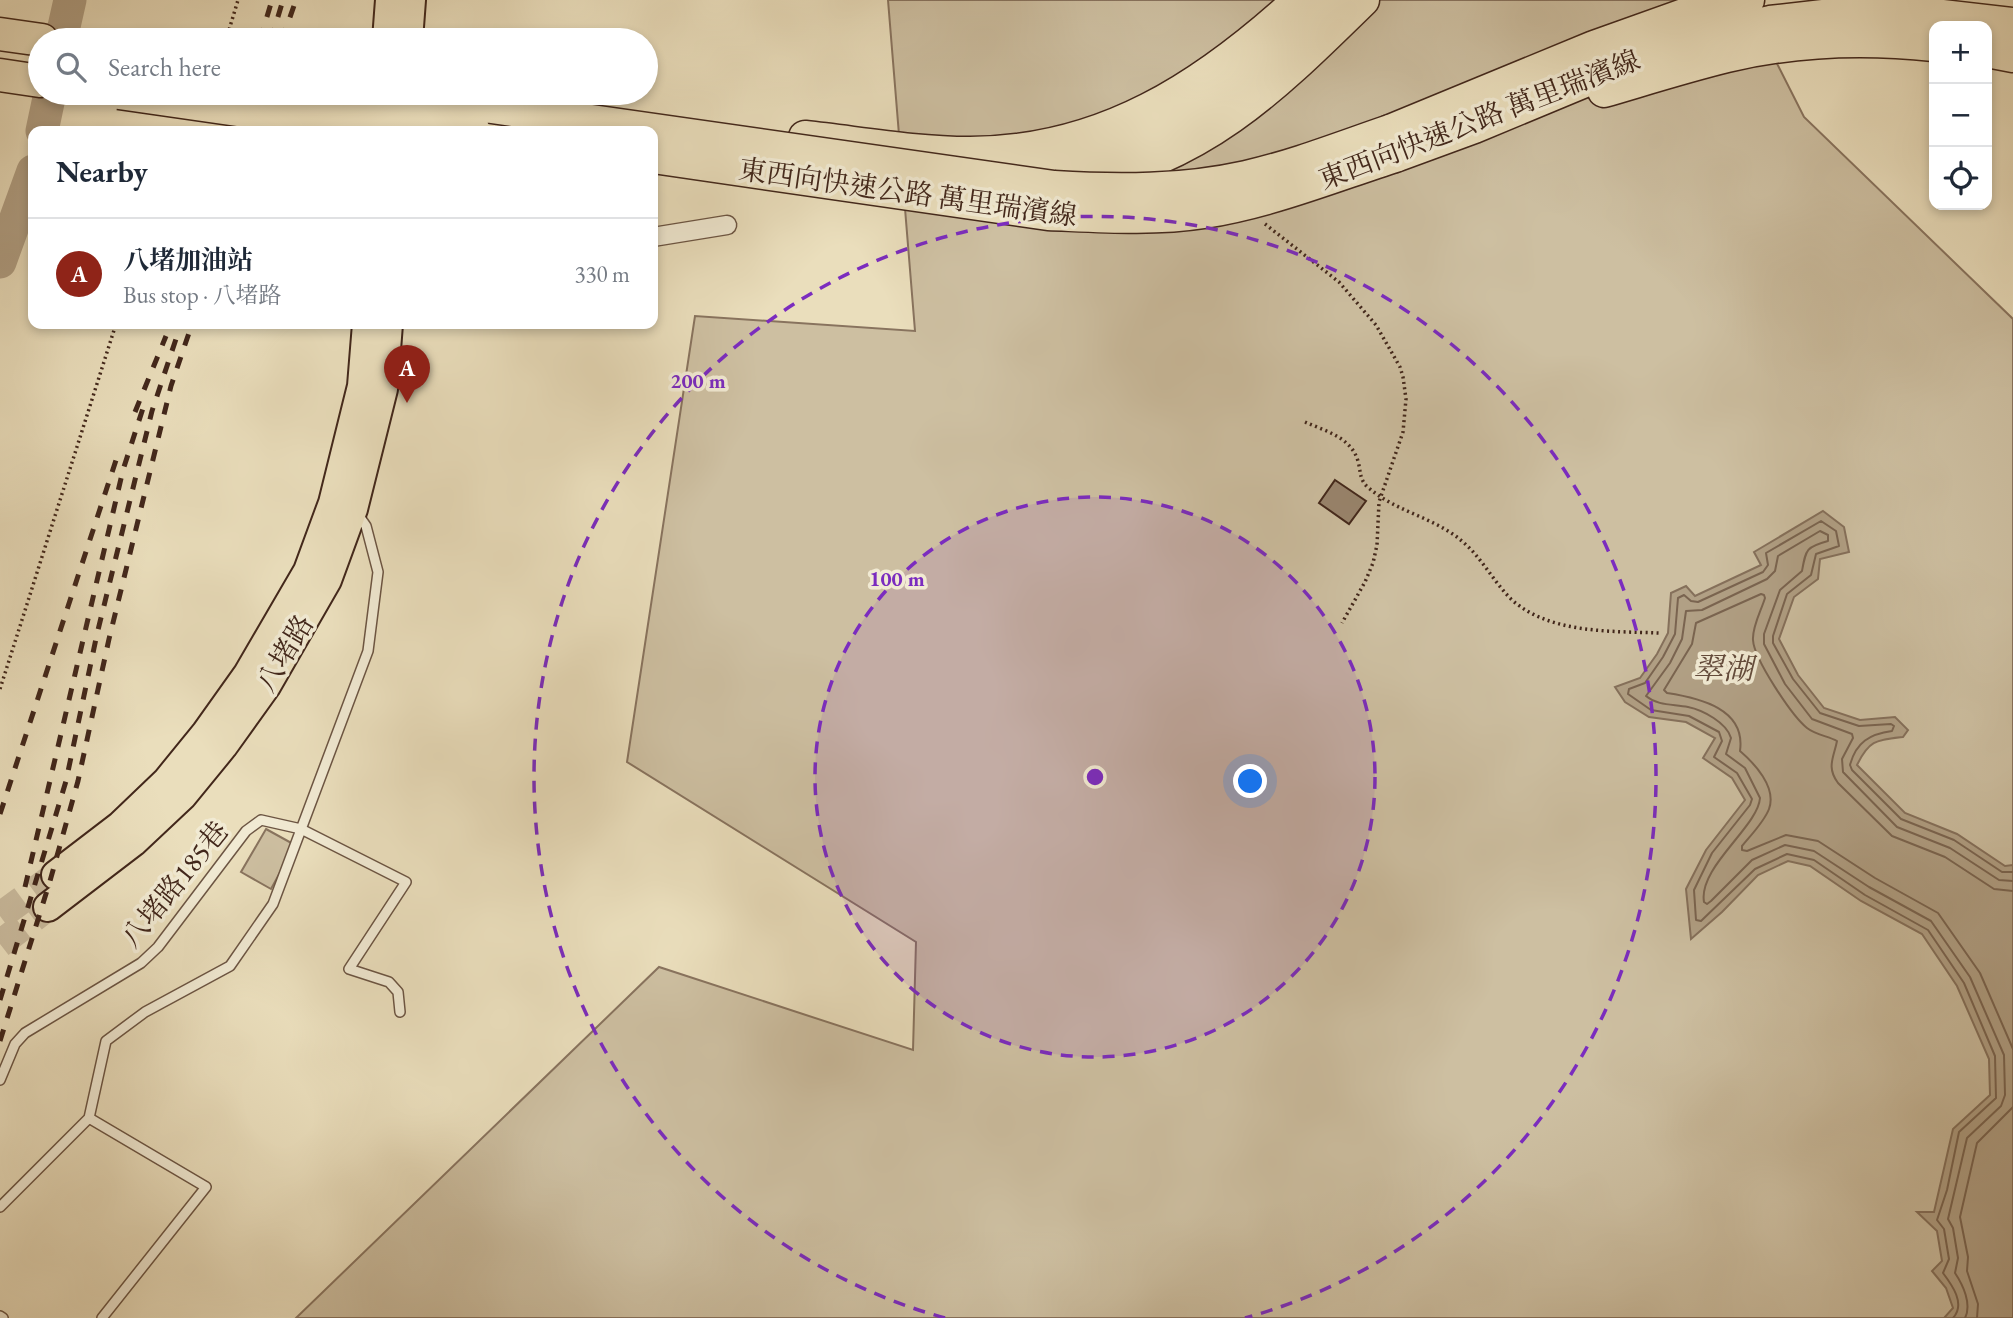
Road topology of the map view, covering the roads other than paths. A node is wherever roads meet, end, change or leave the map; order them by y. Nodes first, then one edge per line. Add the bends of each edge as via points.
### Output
1 (390, 0) edge
2 (411, 0) edge
3 (1298, 0) edge
4 (1330, 0) edge
5 (1363, 0) edge
6 (1748, 0) edge
7 (2013, 24) edge
8 (388, 28) edge
9 (409, 28) edge
10 (0, 34) edge
11 (28, 38) edge
12 (1929, 44) edge
13 (0, 52) edge
14 (1992, 52) edge
15 (28, 56) edge
16 (2013, 56) edge
17 (0, 63) edge
18 (28, 66) edge
19 (0, 75) edge
20 (28, 79) edge
21 (202, 105) edge
22 (292, 105) edge
23 (383, 105) edge
24 (387, 105) edge
25 (404, 105) edge
26 (454, 105) edge
27 (550, 124) edge
28 (348, 126) edge
29 (383, 126) edge
30 (402, 126) edge
31 (439, 126) edge
32 (597, 126) edge
33 (1474, 127) junction
34 (658, 129) edge
35 (658, 138) edge
36 (1392, 143) junction
37 (658, 147) edge
38 (658, 158) edge
39 (658, 170) edge
40 (894, 193) junction
41 (727, 225) dead end
42 (658, 236) edge
43 (367, 329) edge
44 (388, 329) edge
45 (343, 506) junction
46 (301, 829) junction
47 (56, 874) tunnel mouth
48 (48, 907) tunnel mouth
49 (400, 1012) dead end
50 (0, 1080) edge
51 (89, 1118) junction
52 (0, 1207) edge
53 (102, 1318) edge

1 - 8 main road
2 - 9 main road
3 - 34 highway, bridge via 1254,41 1153,109 1051,144 1013,151 947,152 785,134
4 - 40 highway via 1258,66 1182,121 1127,148 988,180 938,183
5 - 40 highway via 1262,96 1188,145 1137,167 1010,198 952,205
6 - 36 highway, 東西向快速公路 萬里瑞濱線 via 1695,11 1594,47
7 - 33 highway, 東西向快速公路 萬里瑞濱線 via 1942,16 1840,14 1770,22 1676,43
10 - 11 highway
12 - 33 highway via 1823,42 1729,56
13 - 15 highway
14 - 16 highway
17 - 18 highway
19 - 20 highway
21 - 28 highway, bridge
22 - 31 highway, bridge
23 - 29 main road
24 - 27 highway, bridge
25 - 30 main road
26 - 27 highway, 東西向快速公路 萬里瑞濱線, bridge
27 - 32 highway, bridge
33 - 36 highway, 東西向快速公路 萬里瑞濱線
35 - 36 highway, 東西向快速公路 萬里瑞濱線, bridge via 1112,191 1247,177
36 - 38 highway, 東西向快速公路 萬里瑞濱線, bridge via 1310,184 1203,212 1107,217 1048,214
37 - 40 highway
39 - 40 highway
41 - 42 street
43 - 45 main road, 八堵路
44 - 45 main road, 八堵路 via 383,389
45 - 46 lane via 366,526 378,572 368,651
45 - 47 main road, 八堵路 via 248,674 206,733 167,781 129,817
45 - 48 main road, 八堵路 via 327,580 266,686 223,746 183,795 133,842
46 - 49 lane, 八堵路185巷 via 406,882 349,969 388,982 398,992
46 - 50 lane, 八堵路185巷 via 261,820 246,831 158,947 141,963 25,1033 7,1059
46 - 51 lane via 274,904 230,966 145,1012 106,1041
51 - 52 lane
51 - 53 lane via 206,1188

